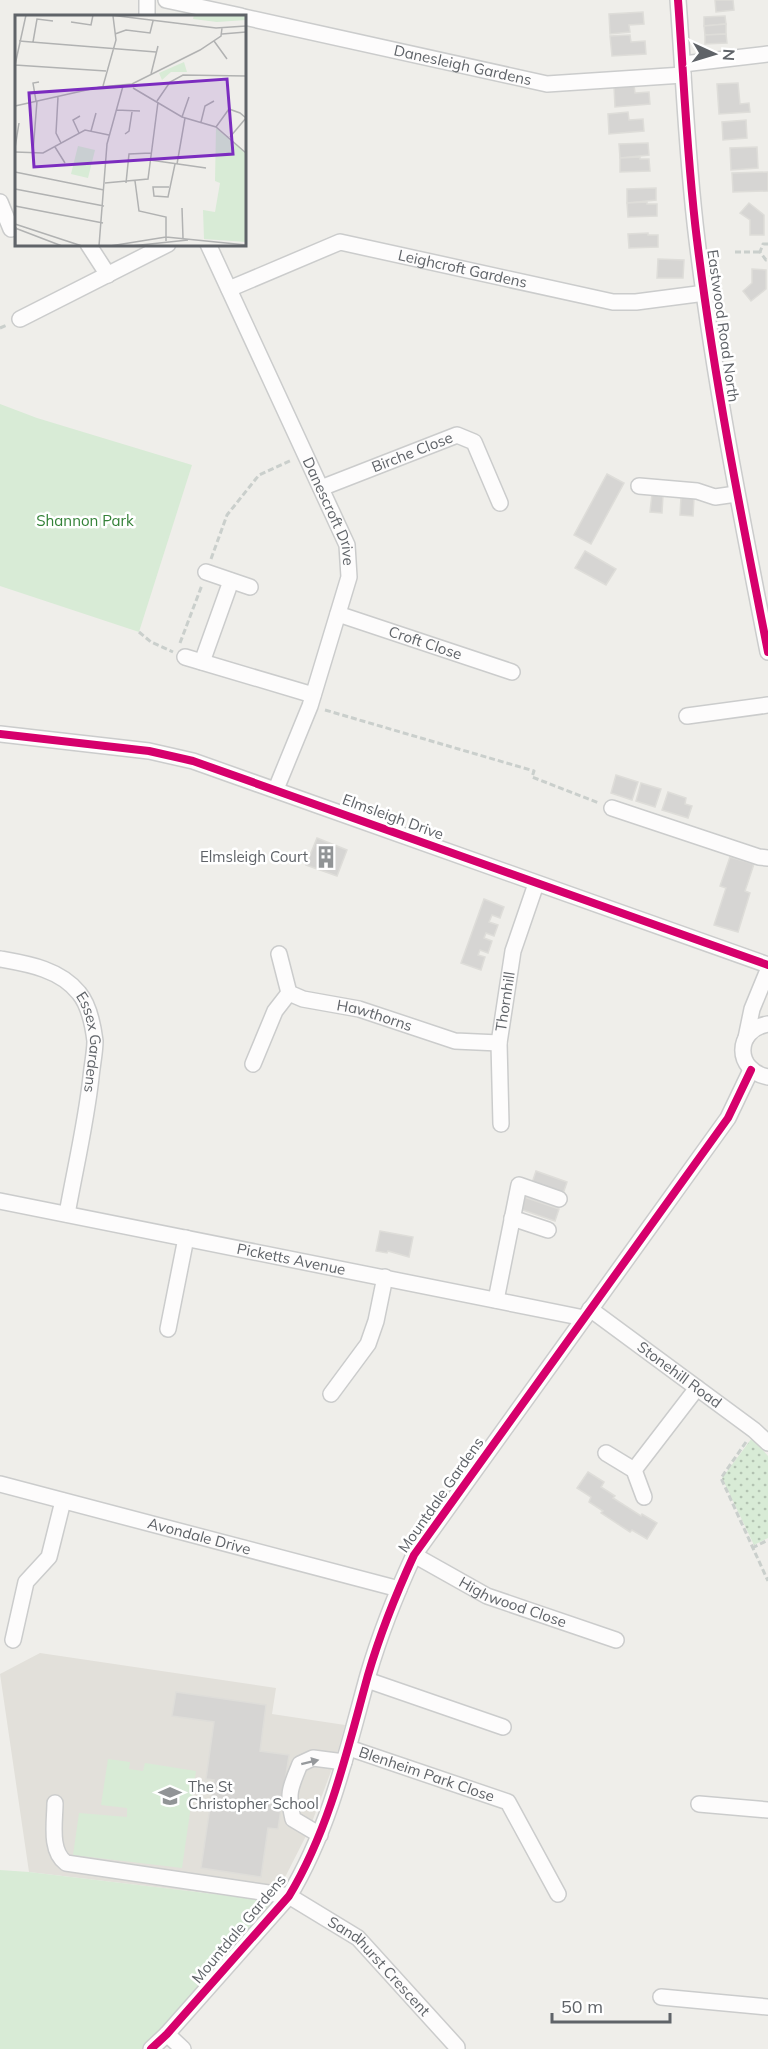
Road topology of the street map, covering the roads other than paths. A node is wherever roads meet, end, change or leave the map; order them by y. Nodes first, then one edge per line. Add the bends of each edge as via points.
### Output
1 (166, 0) edge
2 (678, 0) edge
3 (234, 15) edge
4 (246, 18) edge
5 (768, 54) edge
6 (683, 70) junction
7 (0, 202) edge
8 (15, 226) edge
9 (89, 246) edge
10 (164, 246) edge
11 (209, 246) edge
12 (108, 274) junction
13 (229, 289) junction
14 (705, 293) junction
15 (20, 319) dead end
16 (639, 486) dead end
17 (321, 488) junction
18 (736, 494) junction
19 (501, 503) dead end
20 (206, 572) road end
21 (231, 581) junction
22 (250, 587) dead end
23 (338, 614) junction
24 (768, 652) edge
25 (185, 657) dead end
26 (202, 662) junction
27 (512, 672) dead end
28 (311, 700) junction
29 (768, 705) edge
30 (687, 716) dead end
31 (0, 734) edge
32 (276, 789) junction
33 (612, 808) road end
34 (768, 858) edge
35 (536, 884) junction
36 (279, 954) dead end
37 (0, 959) edge
38 (768, 965) edge
39 (768, 970) edge
40 (289, 993) junction
41 (768, 1024) edge
42 (746, 1038) junction
43 (499, 1043) junction
44 (253, 1064) dead end
45 (751, 1070) junction
46 (768, 1077) edge
47 (501, 1124) dead end
48 (559, 1199) dead end
49 (0, 1201) edge
50 (67, 1214) junction
51 (513, 1218) junction
52 (548, 1230) dead end
53 (186, 1238) junction
54 (385, 1277) junction
55 (496, 1300) junction
56 (587, 1314) junction
57 (168, 1329) dead end
58 (697, 1388) junction
59 (331, 1394) dead end
60 (768, 1443) edge
61 (606, 1453) dead end
62 (634, 1470) junction
63 (0, 1484) edge
64 (644, 1497) dead end
65 (63, 1501) junction
66 (414, 1555) junction
67 (399, 1589) junction
68 (13, 1640) dead end
69 (616, 1640) dead end
70 (367, 1680) junction
71 (503, 1727) dead end
72 (346, 1755) junction
73 (55, 1803) dead end
74 (699, 1804) dead end
75 (768, 1810) edge
76 (320, 1835) junction
77 (558, 1894) dead end
78 (289, 1896) junction
79 (661, 1997) dead end
80 (768, 2007) edge
81 (167, 2034) junction
82 (151, 2049) edge
83 (183, 2049) edge
84 (457, 2049) edge

1 - 3 street, Danesleigh Gardens
2 - 6 street, Eastwood Road North
4 - 6 street, Danesleigh Gardens via 547,84
5 - 6 street, Danesleigh Gardens
6 - 14 street, Eastwood Road North
7 - 8 street via 11,228
9 - 12 street
10 - 12 street
11 - 13 street, Danescroft Drive
12 - 15 street
13 - 14 street, Leighcroft Gardens via 340,242 613,302
13 - 17 street, Danescroft Drive
14 - 18 street, Eastwood Road North
16 - 18 street via 696,491 715,497
17 - 19 street, Birche Close via 457,435 474,442
17 - 23 street, Danescroft Drive via 347,545 349,577
18 - 24 street, Eastwood Road North
20 - 21 street
21 - 22 street
21 - 26 street
23 - 27 street, Croft Close
23 - 28 street, Danescroft Drive
25 - 26 street
26 - 28 street
28 - 32 street, Danescroft Drive
29 - 30 street
31 - 32 street, Elmsleigh Drive via 149,752 193,761
32 - 35 street, Elmsleigh Drive
33 - 34 street
35 - 38 street, Elmsleigh Drive
35 - 43 street, Thornhill via 513,951
36 - 40 street
37 - 50 street, Essex Gardens via 36,966 68,981 80,994 91,1017 95,1042
39 - 42 street via 752,1009
40 - 43 street, Hawthorns via 359,1009 456,1041
40 - 44 street via 275,1011
41 - 42 street via 758,1026
42 - 45 street via 743,1055
43 - 47 street, Thornhill
45 - 46 street
45 - 56 street, Mountdale Gardens via 728,1118
48 - 51 street via 519,1185
49 - 50 street, Picketts Avenue
50 - 53 street, Picketts Avenue
51 - 52 street
51 - 55 street
53 - 54 street, Picketts Avenue
53 - 57 street
54 - 55 street, Picketts Avenue
54 - 59 street via 368,1344
55 - 56 street, Picketts Avenue
56 - 58 street, Stonehill Road
56 - 66 street, Mountdale Gardens
58 - 60 street, Stonehill Road
58 - 62 street
61 - 62 street
62 - 64 street
63 - 65 street, Avondale Drive
65 - 67 street, Avondale Drive
65 - 68 street via 49,1557 26,1582
66 - 67 street, Mountdale Gardens
66 - 69 street, Highwood Close via 487,1596
67 - 70 street, Mountdale Gardens
70 - 71 street
70 - 72 street, Mountdale Gardens
72 - 76 street, Mountdale Gardens
76 -> 72 street, Blenheim Park Close via 292,1819 289,1789 300,1764 313,1758
72 - 77 street, Blenheim Park Close via 508,1802
73 - 78 street via 56,1849 66,1863
74 - 75 street
76 - 78 street, Mountdale Gardens
78 - 81 street, Mountdale Gardens
78 - 84 street, Sandhurst Crescent via 358,1938
79 - 80 street
81 - 82 street, Mountdale Gardens
81 - 83 street

